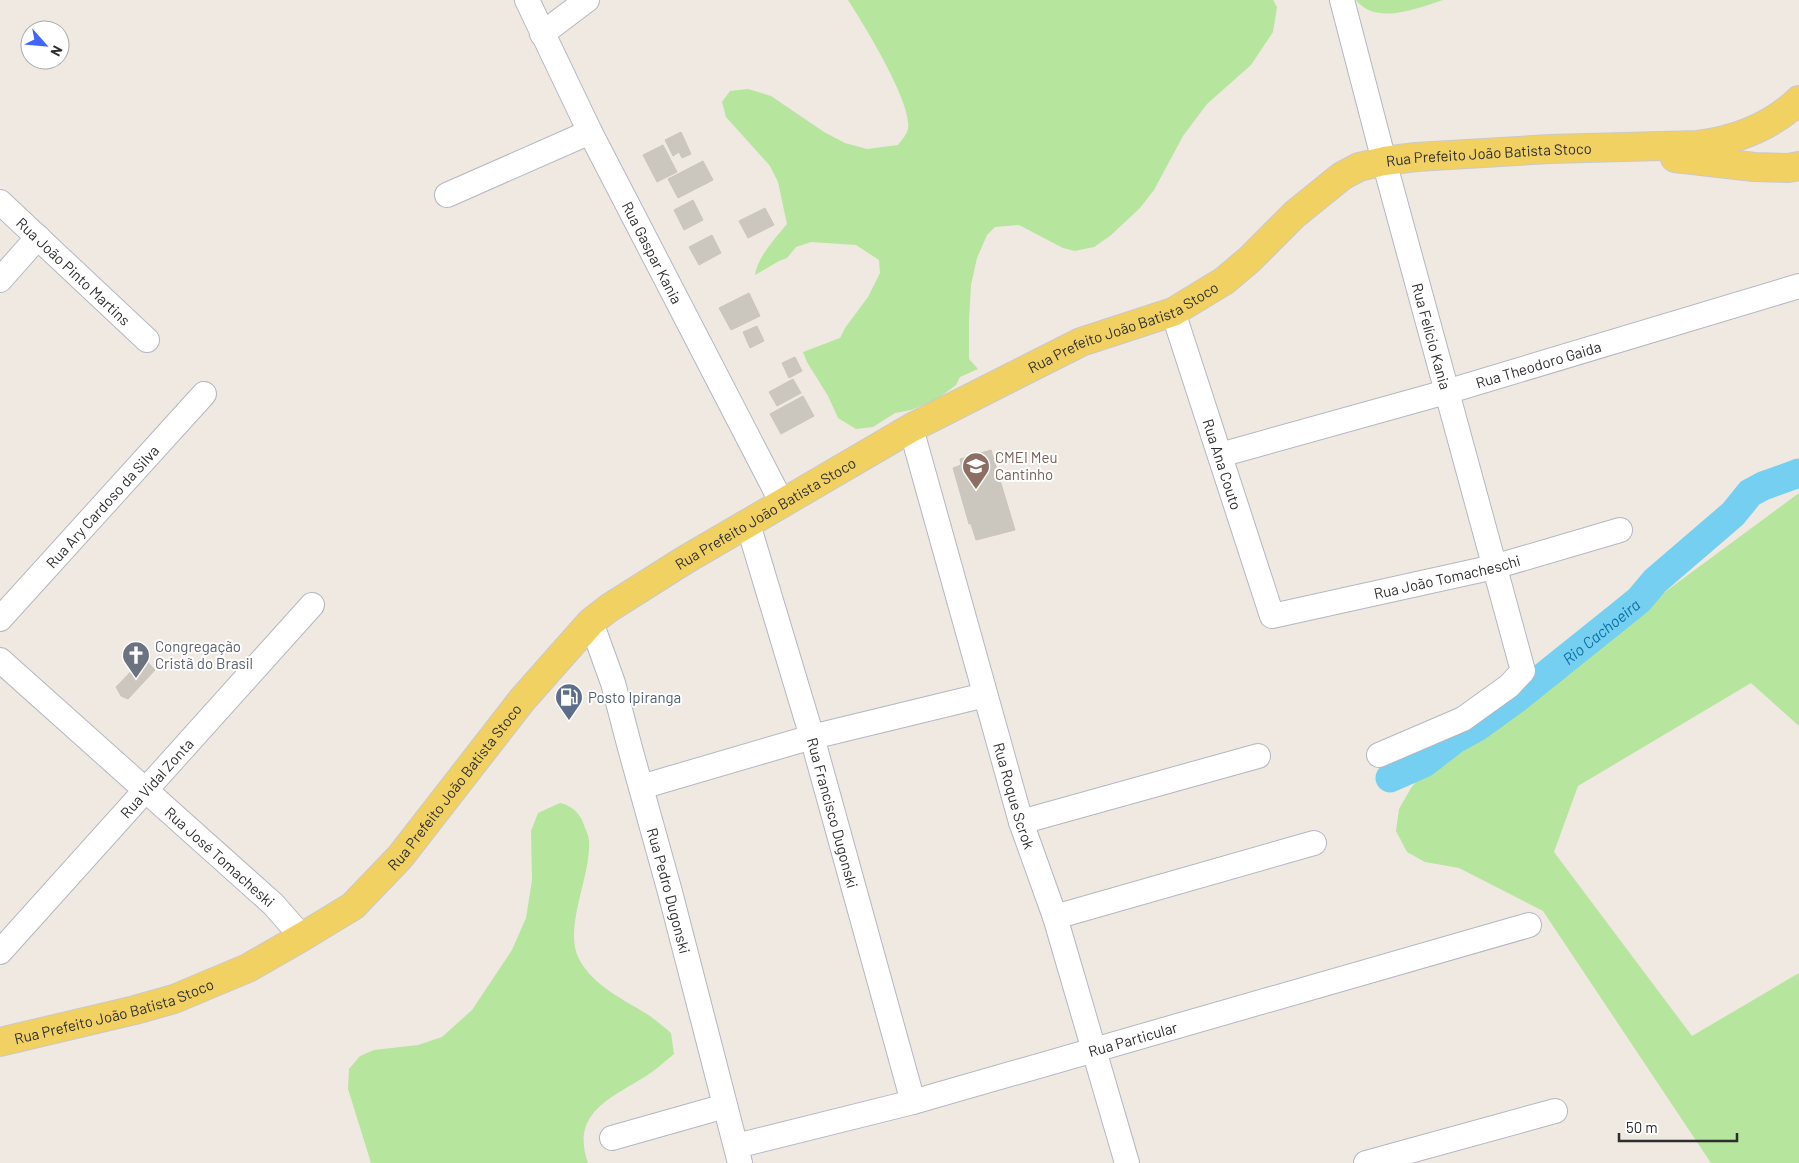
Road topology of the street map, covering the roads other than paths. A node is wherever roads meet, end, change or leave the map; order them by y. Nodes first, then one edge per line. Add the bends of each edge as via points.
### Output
1 (527, 0) edge
2 (587, 0) edge
3 (1342, 0) edge
4 (542, 34) junction
5 (1799, 100) edge
6 (1799, 105) edge
7 (590, 132) junction
8 (1799, 132) edge
9 (1622, 147) junction
10 (1384, 160) junction
11 (1799, 166) edge
12 (447, 195) dead end
13 (0, 202) edge
14 (38, 237) junction
15 (0, 280) edge
16 (1799, 286) edge
17 (1174, 312) junction
18 (147, 340) dead end
19 (1446, 392) junction
20 (204, 394) dead end
21 (911, 428) junction
22 (1220, 455) junction
23 (782, 504) junction
24 (748, 524) junction
25 (1620, 530) dead end
26 (1494, 567) junction
27 (312, 605) dead end
28 (1272, 616) joint
29 (0, 619) edge
30 (591, 622) junction
31 (0, 660) edge
32 (985, 695) junction
33 (812, 737) junction
34 (1379, 755) dead end
35 (1258, 756) dead end
36 (641, 787) junction
37 (145, 790) junction
38 (1022, 822) junction
39 (1314, 843) dead end
40 (1055, 917) junction
41 (1529, 925) dead end
42 (302, 938) junction
43 (0, 952) edge
44 (0, 1042) edge
45 (1095, 1051) junction
46 (913, 1102) junction
47 (725, 1106) junction
48 (1555, 1111) dead end
49 (612, 1138) dead end
50 (738, 1155) edge
51 (1127, 1163) edge
52 (1366, 1163) edge

1 - 4 street, Rua Gaspar Kania
2 - 4 street
3 - 10 street, Rua Felício Kania
4 - 7 street, Rua Gaspar Kania
5 - 9 main road, Rua Prefeito João Batista Stoco via 1763,127 1720,142
6 - 8 main road via 1796,116
7 - 12 street
7 - 23 street, Rua Gaspar Kania
9 - 10 main road, Rua Prefeito João Batista Stoco
9 - 11 main road, Rua Prefeito João Batista Stoco via 1686,160 1773,169
10 - 17 main road, Rua Prefeito João Batista Stoco via 1342,176 1301,209 1224,281
10 - 19 street, Rua Felício Kania
13 - 14 street, Rua João Pinto Martins
14 - 15 street
14 - 18 street, Rua João Pinto Martins
16 - 19 street, Rua Theodoro Gaida
17 - 21 main road, Rua Prefeito João Batista Stoco via 1081,342
17 - 22 street, Rua Ana Couto
19 - 22 street, Rua Theodoro Gaida
19 - 26 street, Rua Felício Kania
20 - 29 street, Rua Ary Cardoso da Silva
21 - 23 main road, Rua Prefeito João Batista Stoco
21 - 32 street, Rua Roque Scrok
22 - 28 street, Rua Ana Couto
23 - 24 main road, Rua Prefeito João Batista Stoco
24 - 30 main road, Rua Prefeito João Batista Stoco via 685,560
24 - 33 street, Rua Francisco Dugonski
25 - 26 street, Rua João Tomacheschi
26 - 28 street, Rua João Tomacheschi
26 - 34 street, Rua Felício Kania via 1523,671 1509,686 1463,719
27 - 37 street, Rua Vidal Zonta
30 - 36 street, Rua Pedro Dugonski via 613,683
30 - 42 main road, Rua Prefeito João Batista Stoco via 522,700 400,857 353,906
31 - 37 street, Rua José Tomacheski
32 - 33 street
32 - 38 street, Rua Roque Scrok
33 - 36 street
33 - 46 street, Rua Francisco Dugonski
35 - 38 street
36 - 47 street, Rua Pedro Dugonski
37 - 42 street, Rua José Tomacheski via 273,904
37 - 43 street, Rua Vidal Zonta
38 - 40 street, Rua Roque Scrok
39 - 40 street
40 - 45 street, Rua Roque Scrok
41 - 45 street, Rua Particular
42 - 44 main road, Rua Prefeito João Batista Stoco via 248,968 174,999
45 - 46 street, Rua Particular
45 - 51 street, Rua Roque Scrok
46 - 50 street, Rua Particular
47 - 49 street
47 - 50 street, Rua Pedro Dugonski
48 - 52 street

